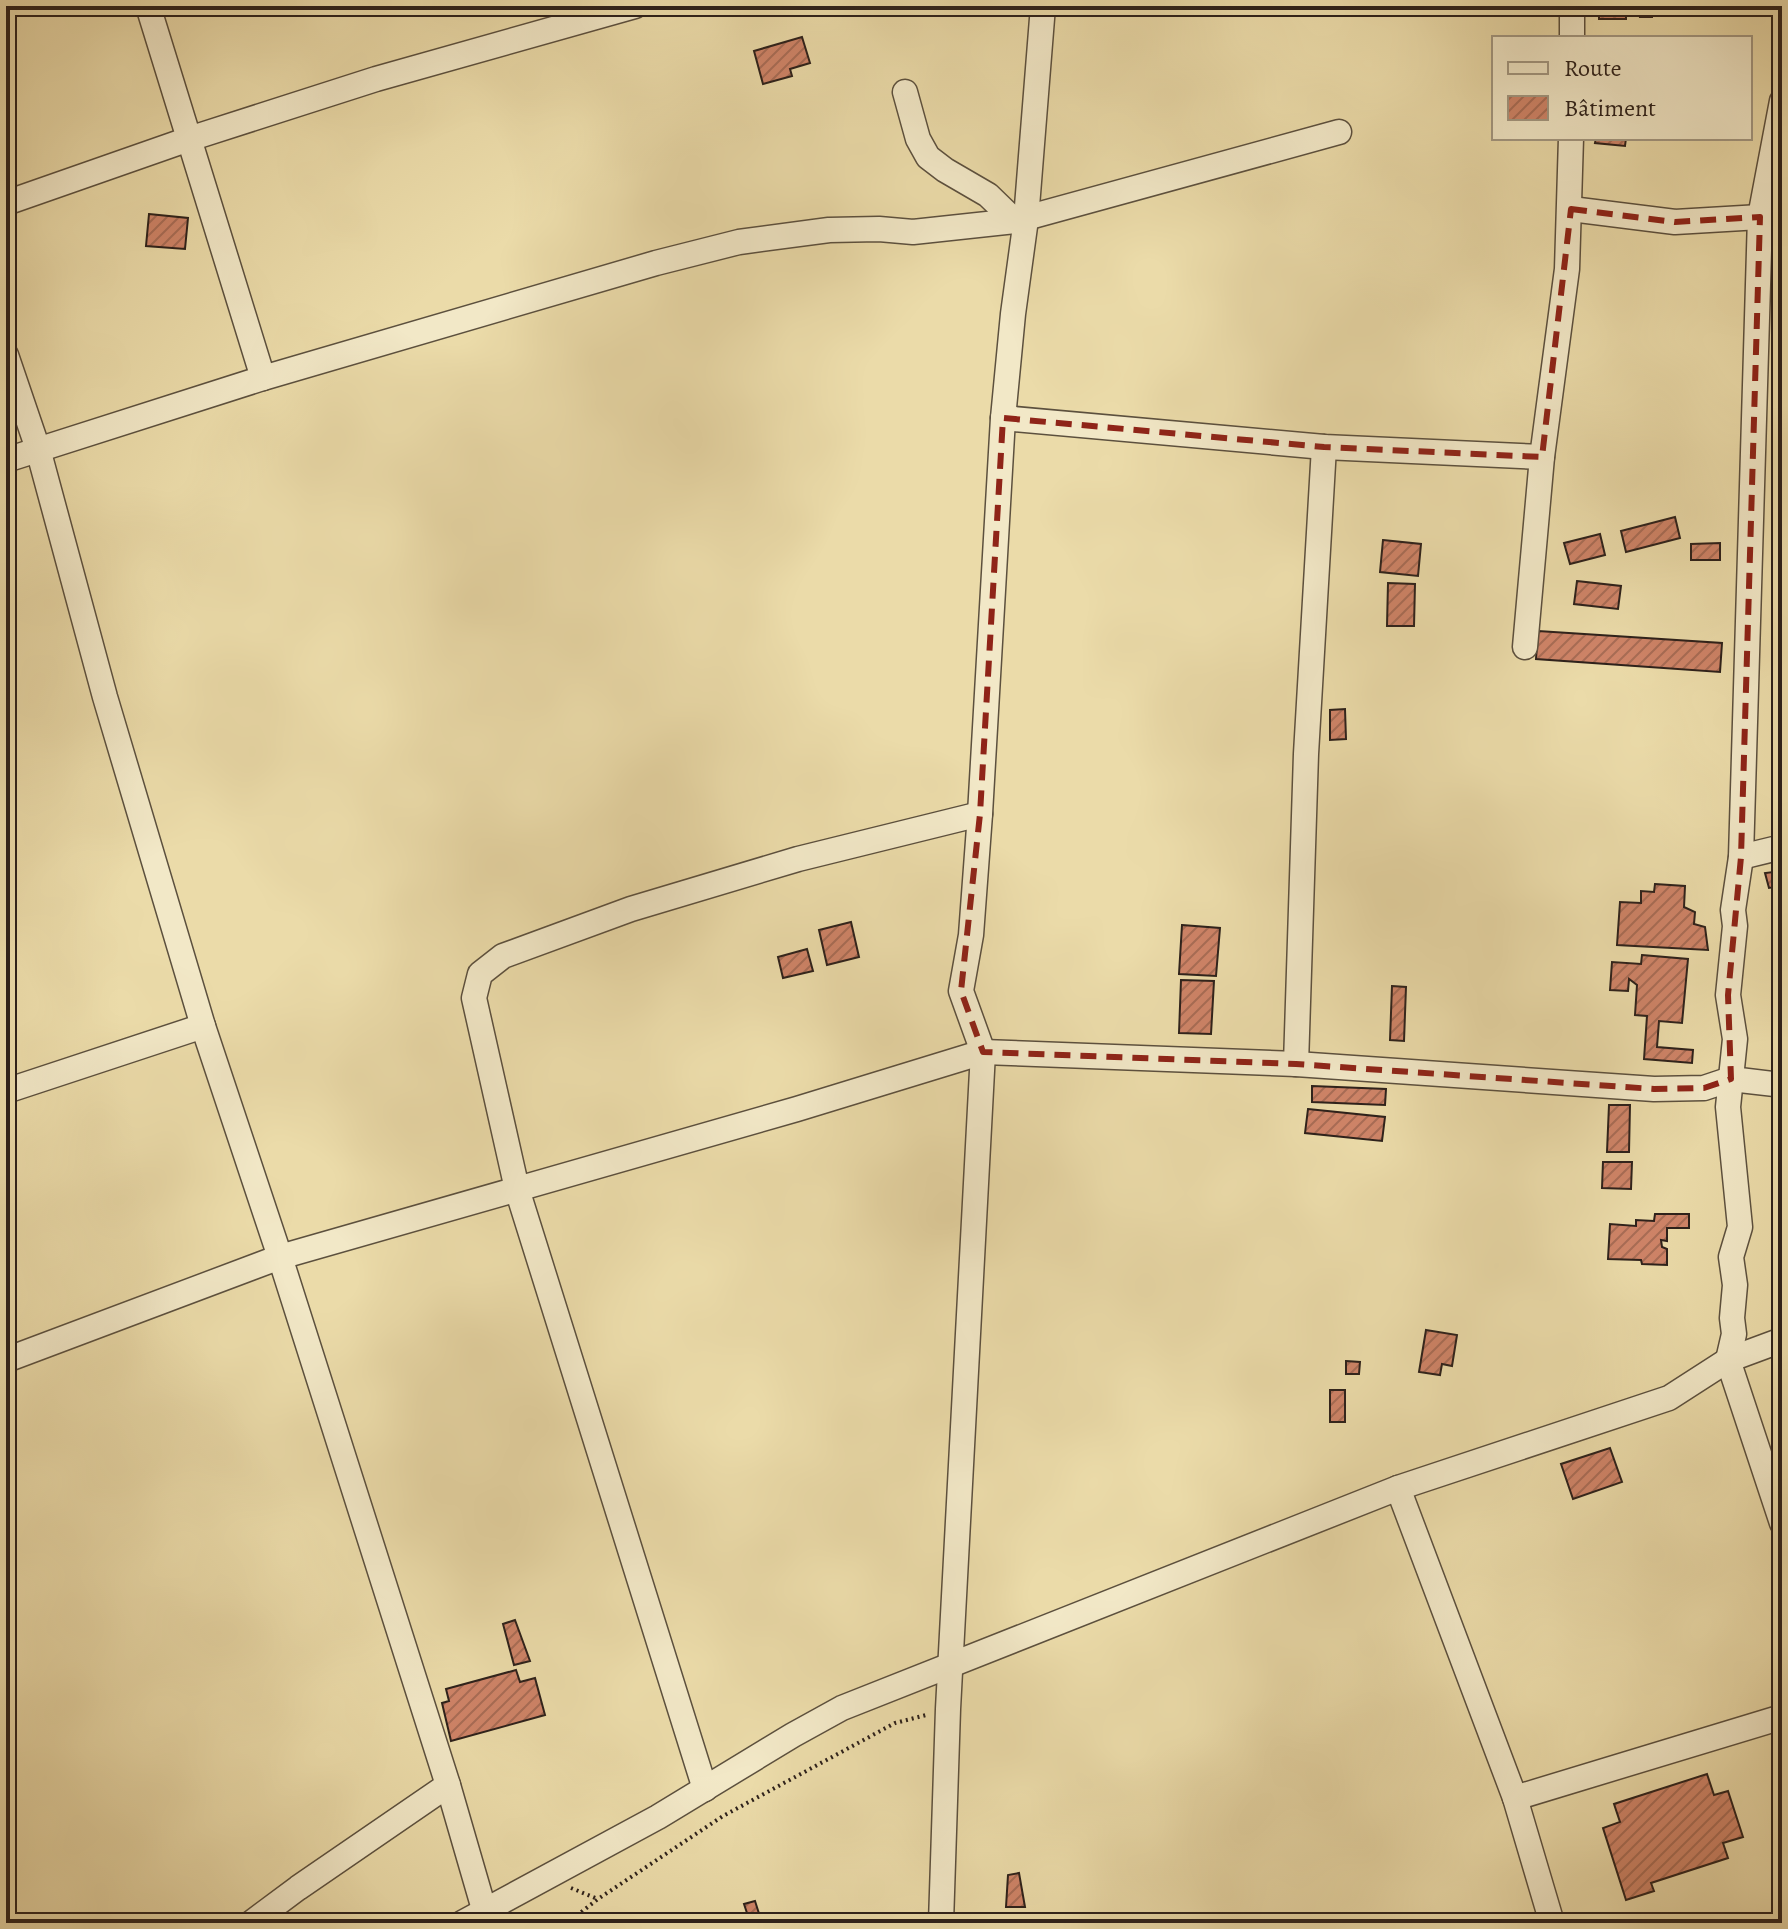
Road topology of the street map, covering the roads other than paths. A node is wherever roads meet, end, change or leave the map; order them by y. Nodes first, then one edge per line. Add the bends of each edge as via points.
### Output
1 (148, 6) edge
2 (635, 6) edge
3 (1043, 6) edge
4 (905, 92) dead end
5 (1782, 101) edge
6 (1339, 132) dead end
7 (189, 139) junction
8 (1571, 140) edge
9 (6, 203) edge
10 (1571, 209) junction
11 (1760, 217) junction
12 (1020, 220) junction
13 (6, 355) edge
14 (263, 378) junction
15 (1003, 418) junction
16 (1324, 447) junction
17 (38, 449) junction
18 (1542, 457) junction
19 (6, 460) edge
20 (1525, 647) dead end
21 (980, 814) junction
22 (1782, 847) edge
23 (1741, 857) junction
24 (203, 1026) junction
25 (983, 1052) junction
26 (1296, 1064) junction
27 (1731, 1079) junction
28 (1782, 1085) edge
29 (6, 1091) edge
30 (517, 1189) junction
31 (280, 1257) junction
32 (1782, 1340) edge
33 (6, 1360) edge
34 (1728, 1360) junction
35 (1398, 1488) junction
36 (1782, 1523) edge
37 (950, 1668) junction
38 (1782, 1717) edge
39 (448, 1785) junction
40 (705, 1789) junction
41 (1515, 1798) junction
42 (486, 1916) edge
43 (251, 1923) edge
44 (462, 1923) edge
45 (941, 1923) edge
46 (1552, 1923) edge

1 - 7 street
2 - 7 street via 376,79
3 - 12 street
4 - 12 street via 928,157
5 - 11 street
6 - 12 street
7 - 9 street
7 - 14 street
8 - 10 street
10 - 11 street via 1675,222
10 - 18 street
11 - 23 street
12 - 14 street via 913,232 829,230 739,242
12 - 15 street
13 - 17 street
14 - 17 street
15 - 16 street
15 - 21 street
16 - 18 street
16 - 26 street via 1306,754
17 - 19 street
17 - 24 street
18 - 20 street
21 - 25 street via 961,991
21 - 30 street via 798,859 631,909 503,956 480,974 474,998
22 - 23 street
23 - 27 street via 1728,995 1735,1039
24 - 29 street
24 - 31 street
25 - 26 street
25 - 30 street
25 - 37 street
26 - 27 street via 1654,1089 1704,1088
27 - 28 street
27 - 34 street via 1729,1119 1740,1227 1731,1257 1734,1334
30 - 31 street
30 - 40 street
31 - 33 street
31 - 39 street
32 - 34 street
34 - 35 street via 1669,1398
34 - 36 street
35 - 37 street
35 - 41 street
37 - 40 street via 842,1708
37 - 45 street
38 - 41 street
39 - 42 street
39 - 43 street
40 - 42 street
41 - 46 street
42 - 44 street

